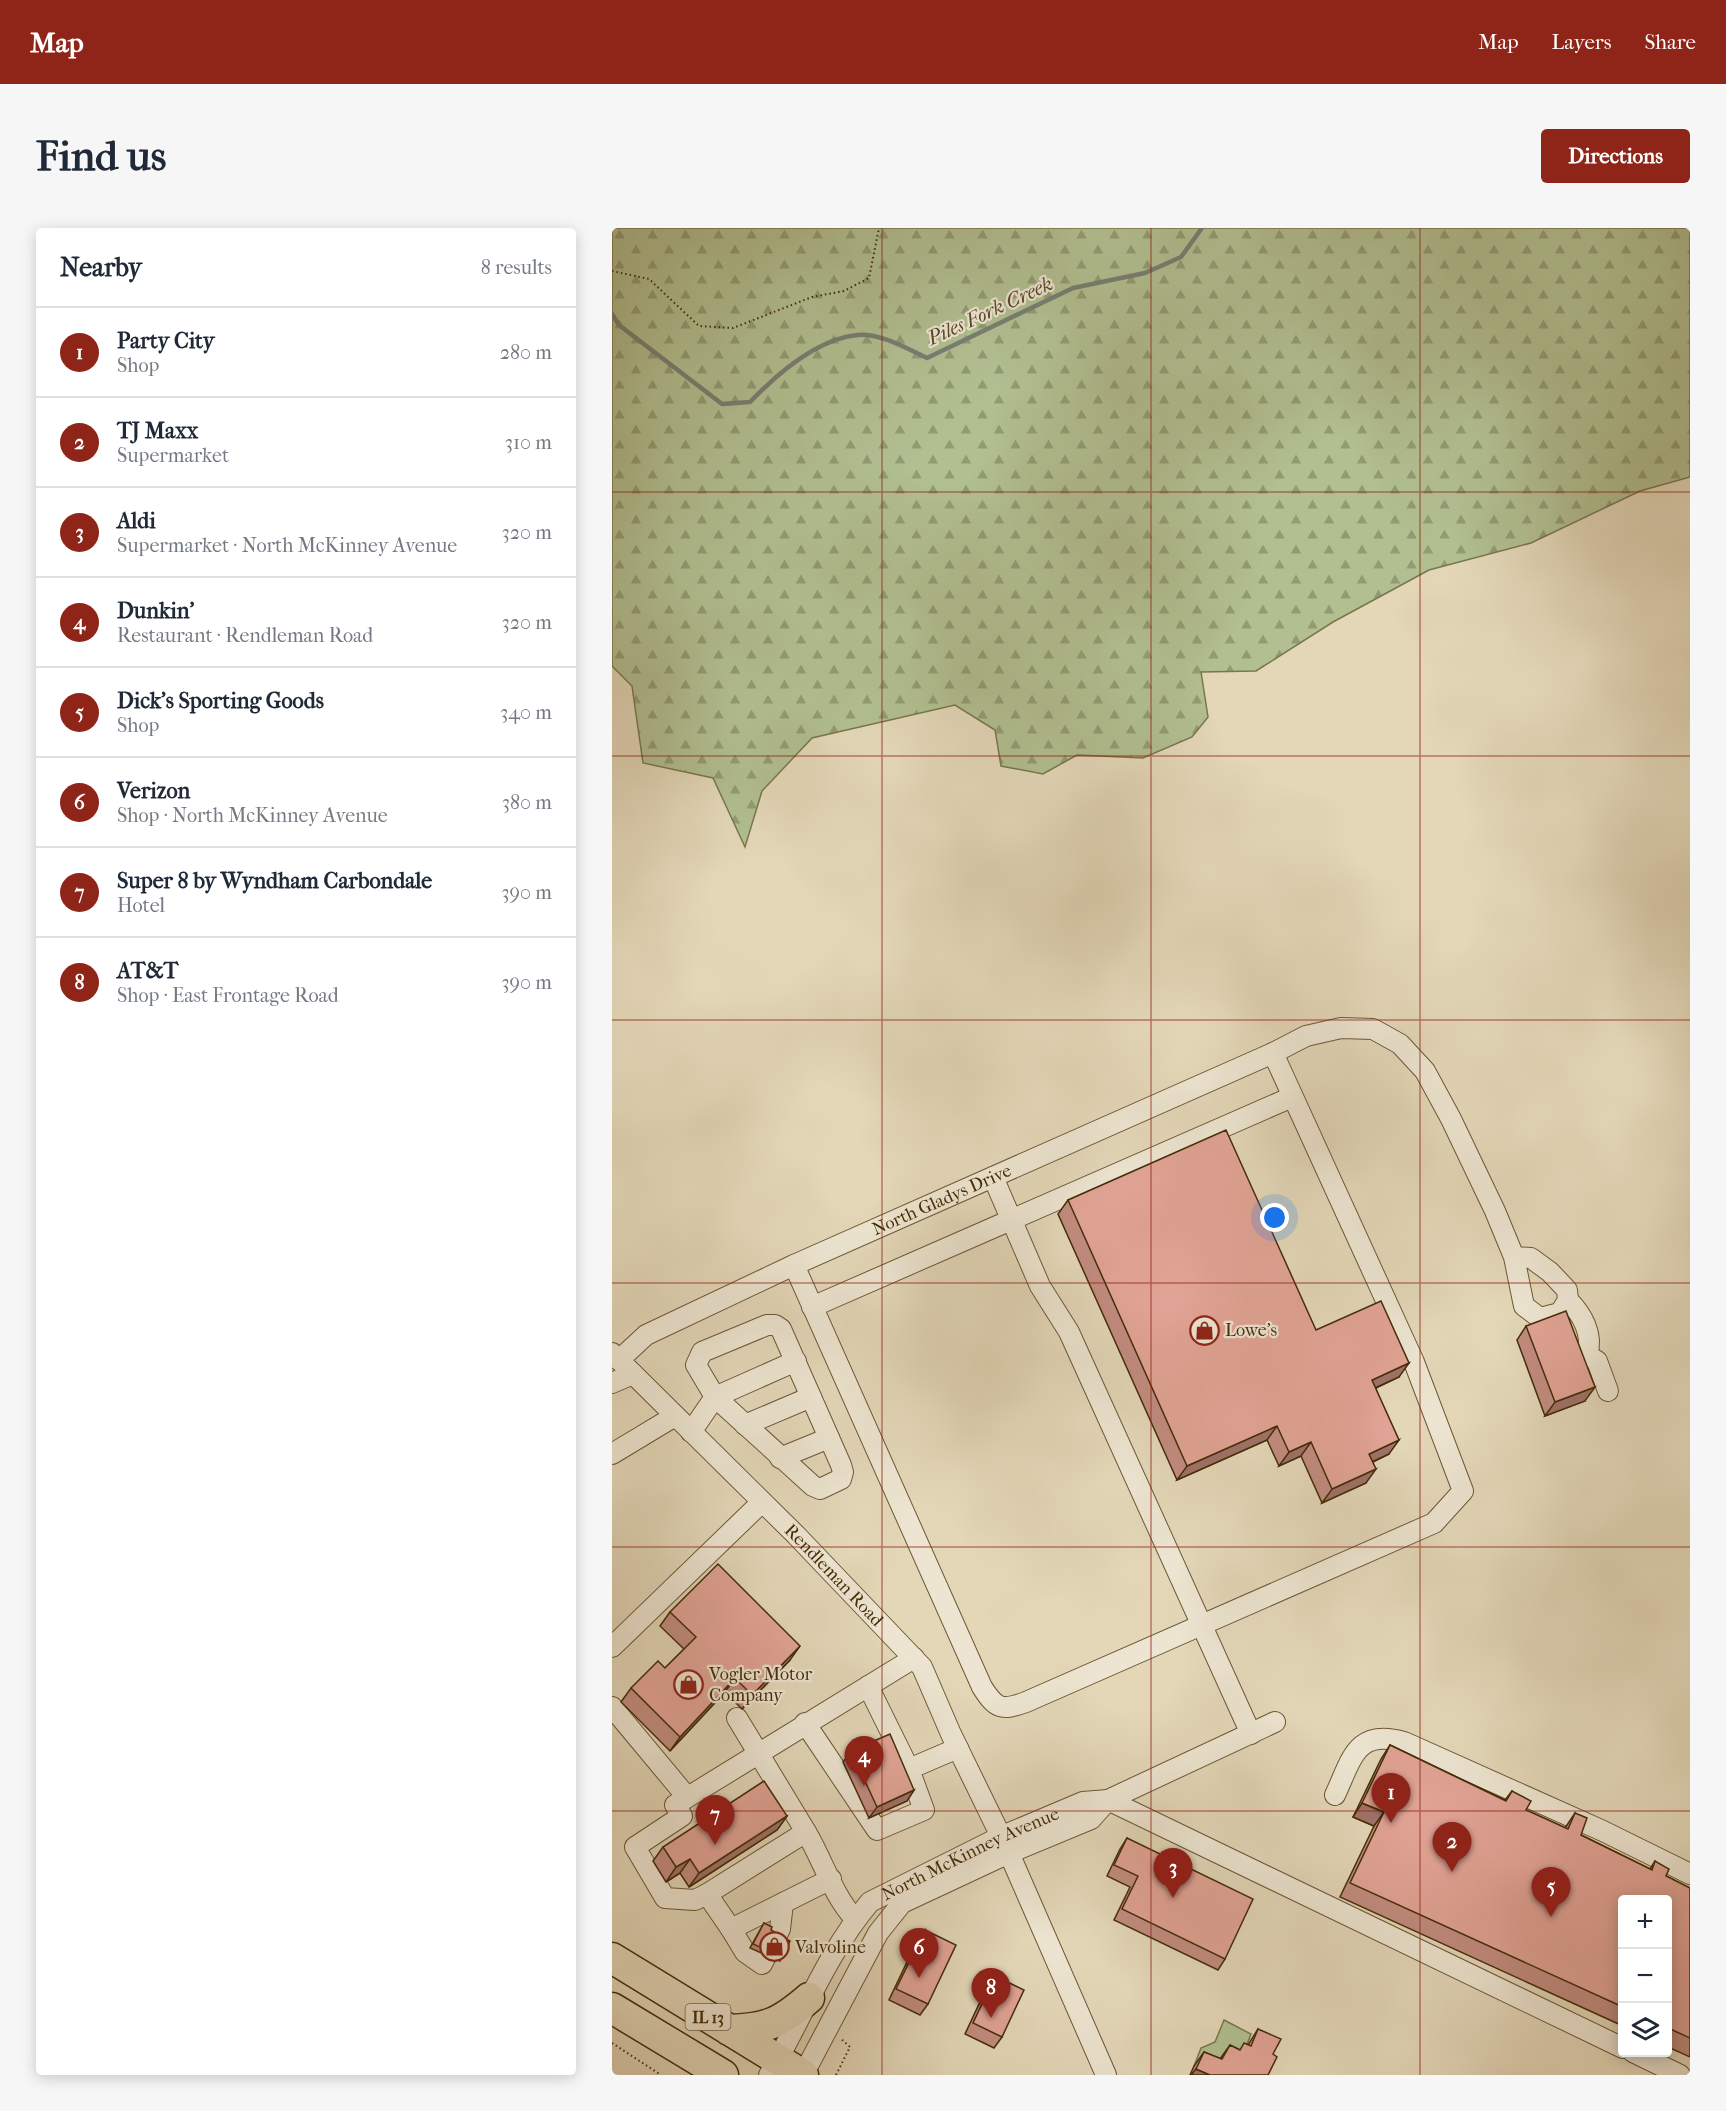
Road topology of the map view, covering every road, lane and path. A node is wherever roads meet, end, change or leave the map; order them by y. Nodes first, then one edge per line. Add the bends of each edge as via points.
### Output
1 (879, 228) edge
2 (612, 271) edge
3 (1272, 1053) junction
4 (1292, 1097) junction
5 (993, 1177) junction
6 (1011, 1219) junction
7 (1514, 1257) junction
8 (794, 1265) junction
9 (1568, 1300) junction
10 (812, 1307) junction
11 (615, 1357) edge
12 (796, 1361) junction
13 (633, 1374) junction
14 (612, 1383) edge
15 (1608, 1392) dead end
16 (715, 1397) junction
17 (811, 1397) junction
18 (675, 1416) junction
19 (745, 1425) junction
20 (691, 1432) junction
21 (829, 1438) junction
22 (612, 1454) edge
23 (780, 1458) junction
24 (762, 1502) junction
25 (1199, 1624) junction
26 (612, 1647) edge
27 (914, 1658) junction
28 (868, 1686) junction
29 (612, 1707) edge
30 (737, 1718) dead end
31 (1275, 1722) dead end
32 (806, 1723) junction
33 (1251, 1734) junction
34 (958, 1748) junction
35 (758, 1752) junction
36 (909, 1769) junction
37 (1335, 1795) dead end
38 (687, 1797) junction
39 (1108, 1800) junction
40 (806, 1832) junction
41 (1005, 1845) junction
42 (1690, 1874) edge
43 (831, 1879) junction
44 (707, 1894) junction
45 (783, 1903) junction
46 (855, 1919) junction
47 (731, 1929) junction
48 (612, 1958) edge
49 (809, 1998) junction
50 (612, 2008) edge
51 (729, 2030) junction
52 (840, 2038) dead end
53 (612, 2043) edge
54 (1618, 2046) edge
55 (1643, 2057) edge
56 (696, 2064) edge
57 (774, 2067) edge
58 (661, 2075) edge
59 (723, 2075) edge
60 (803, 2075) edge
61 (836, 2075) edge
62 (1106, 2075) edge
63 (1680, 2075) edge

1 - 2 path via 869,278 844,291 812,297 733,328 699,326 649,279
3 - 4 street
3 - 5 street, North Gladys Drive
3 - 7 street, North Gladys Drive via 1306,1036 1341,1028 1372,1029 1400,1044 1425,1071 1451,1119
4 - 6 street
4 - 25 street via 1414,1362 1463,1491 1434,1523
5 - 6 street
5 - 8 street, North Gladys Drive
6 - 10 street
6 - 25 street via 1040,1286 1069,1332
7 - 9 street via 1531,1258 1550,1272 1567,1290
7 - 9 street, North Gladys Drive via 1524,1306 1540,1317 1560,1313
8 - 10 street
8 - 11 street, North Gladys Drive via 646,1335
9 - 15 street via 1578,1310 1590,1346 1579,1358 1597,1361
10 - 25 street via 982,1687 995,1704 1002,1708 1026,1702
11 - 13 street, Rendleman Road
12 - 16 street
12 - 16 street via 781,1329 775,1325 702,1352 696,1365
12 - 17 street
13 - 14 street
13 - 18 street, Rendleman Road
16 - 19 street
16 - 20 street
17 - 19 street
17 - 21 street
18 - 20 street, Rendleman Road
18 - 22 street
19 - 23 street
20 - 24 street, Rendleman Road
21 - 23 street
21 - 23 street via 843,1472 841,1479 820,1489
24 - 26 street
24 - 27 street, Rendleman Road
25 - 33 street
27 - 28 street
27 - 34 street, Rendleman Road via 922,1667
28 - 32 street
28 - 36 street
29 - 38 street
30 - 35 street
31 - 33 street, North McKinney Avenue
32 - 35 street
32 - 36 street via 877,1830 924,1810
33 - 39 street, North McKinney Avenue
34 - 36 street
34 - 41 street, Rendleman Road
35 - 38 street
35 - 40 street
37 - 42 street via 1355,1753 1363,1744 1385,1737 1603,1831
38 - 44 street via 675,1805 682,1816 635,1847 665,1898 695,1900
39 - 41 street, North McKinney Avenue via 1083,1802
39 - 54 street
40 - 43 street
40 - 44 street
41 - 46 street, North McKinney Avenue via 895,1887 870,1902
41 - 60 street, North McKinney Avenue via 902,1903 878,1933
41 - 62 street, Rendleman Road
43 - 45 street
43 - 46 street via 843,1907
44 - 47 street
45 - 47 street
45 - 47 street via 780,1929 762,1964 745,1952
46 - 49 street, North McKinney Avenue
48 - 51 highway, IL 13
49 - 51 highway via 769,2026
49 - 57 street, North McKinney Avenue
50 - 56 highway, IL 13
51 - 57 highway, IL 13
52 - 61 path via 850,2047
53 - 58 path
55 - 63 street
56 - 59 highway, IL 13
57 - 60 highway, IL 13

